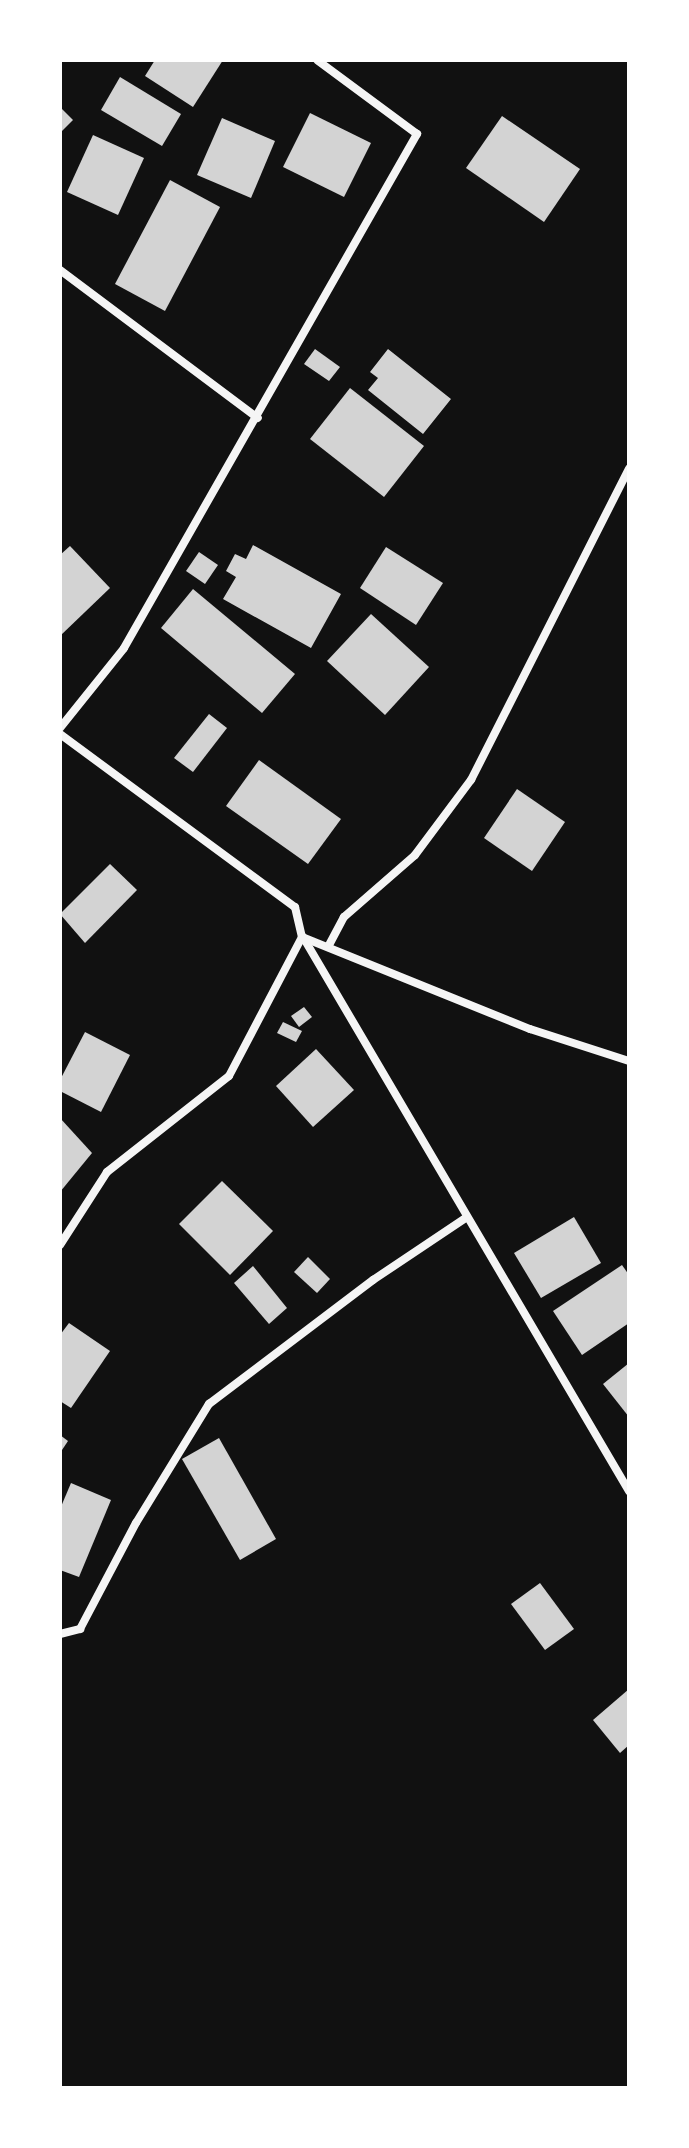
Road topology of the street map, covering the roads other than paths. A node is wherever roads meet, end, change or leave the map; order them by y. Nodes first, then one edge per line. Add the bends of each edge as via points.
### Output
1 (317, 60) edge
2 (60, 270) edge
3 (258, 418) junction
4 (629, 469) edge
5 (60, 728) edge
6 (60, 734) edge
7 (302, 937) junction
8 (328, 947) junction
9 (629, 1061) edge
10 (467, 1217) junction
11 (60, 1245) edge
12 (629, 1491) edge
13 (60, 1634) edge

1 - 3 street via 417,134
2 - 3 street
3 - 5 street via 124,648
4 - 8 street via 471,780 415,855 344,917
6 - 7 street via 295,907
7 - 8 street
7 - 10 street
7 - 11 street via 229,1076 107,1172
8 - 9 street via 530,1029
10 - 12 street
10 - 13 street via 373,1280 209,1404 136,1523 80,1629

